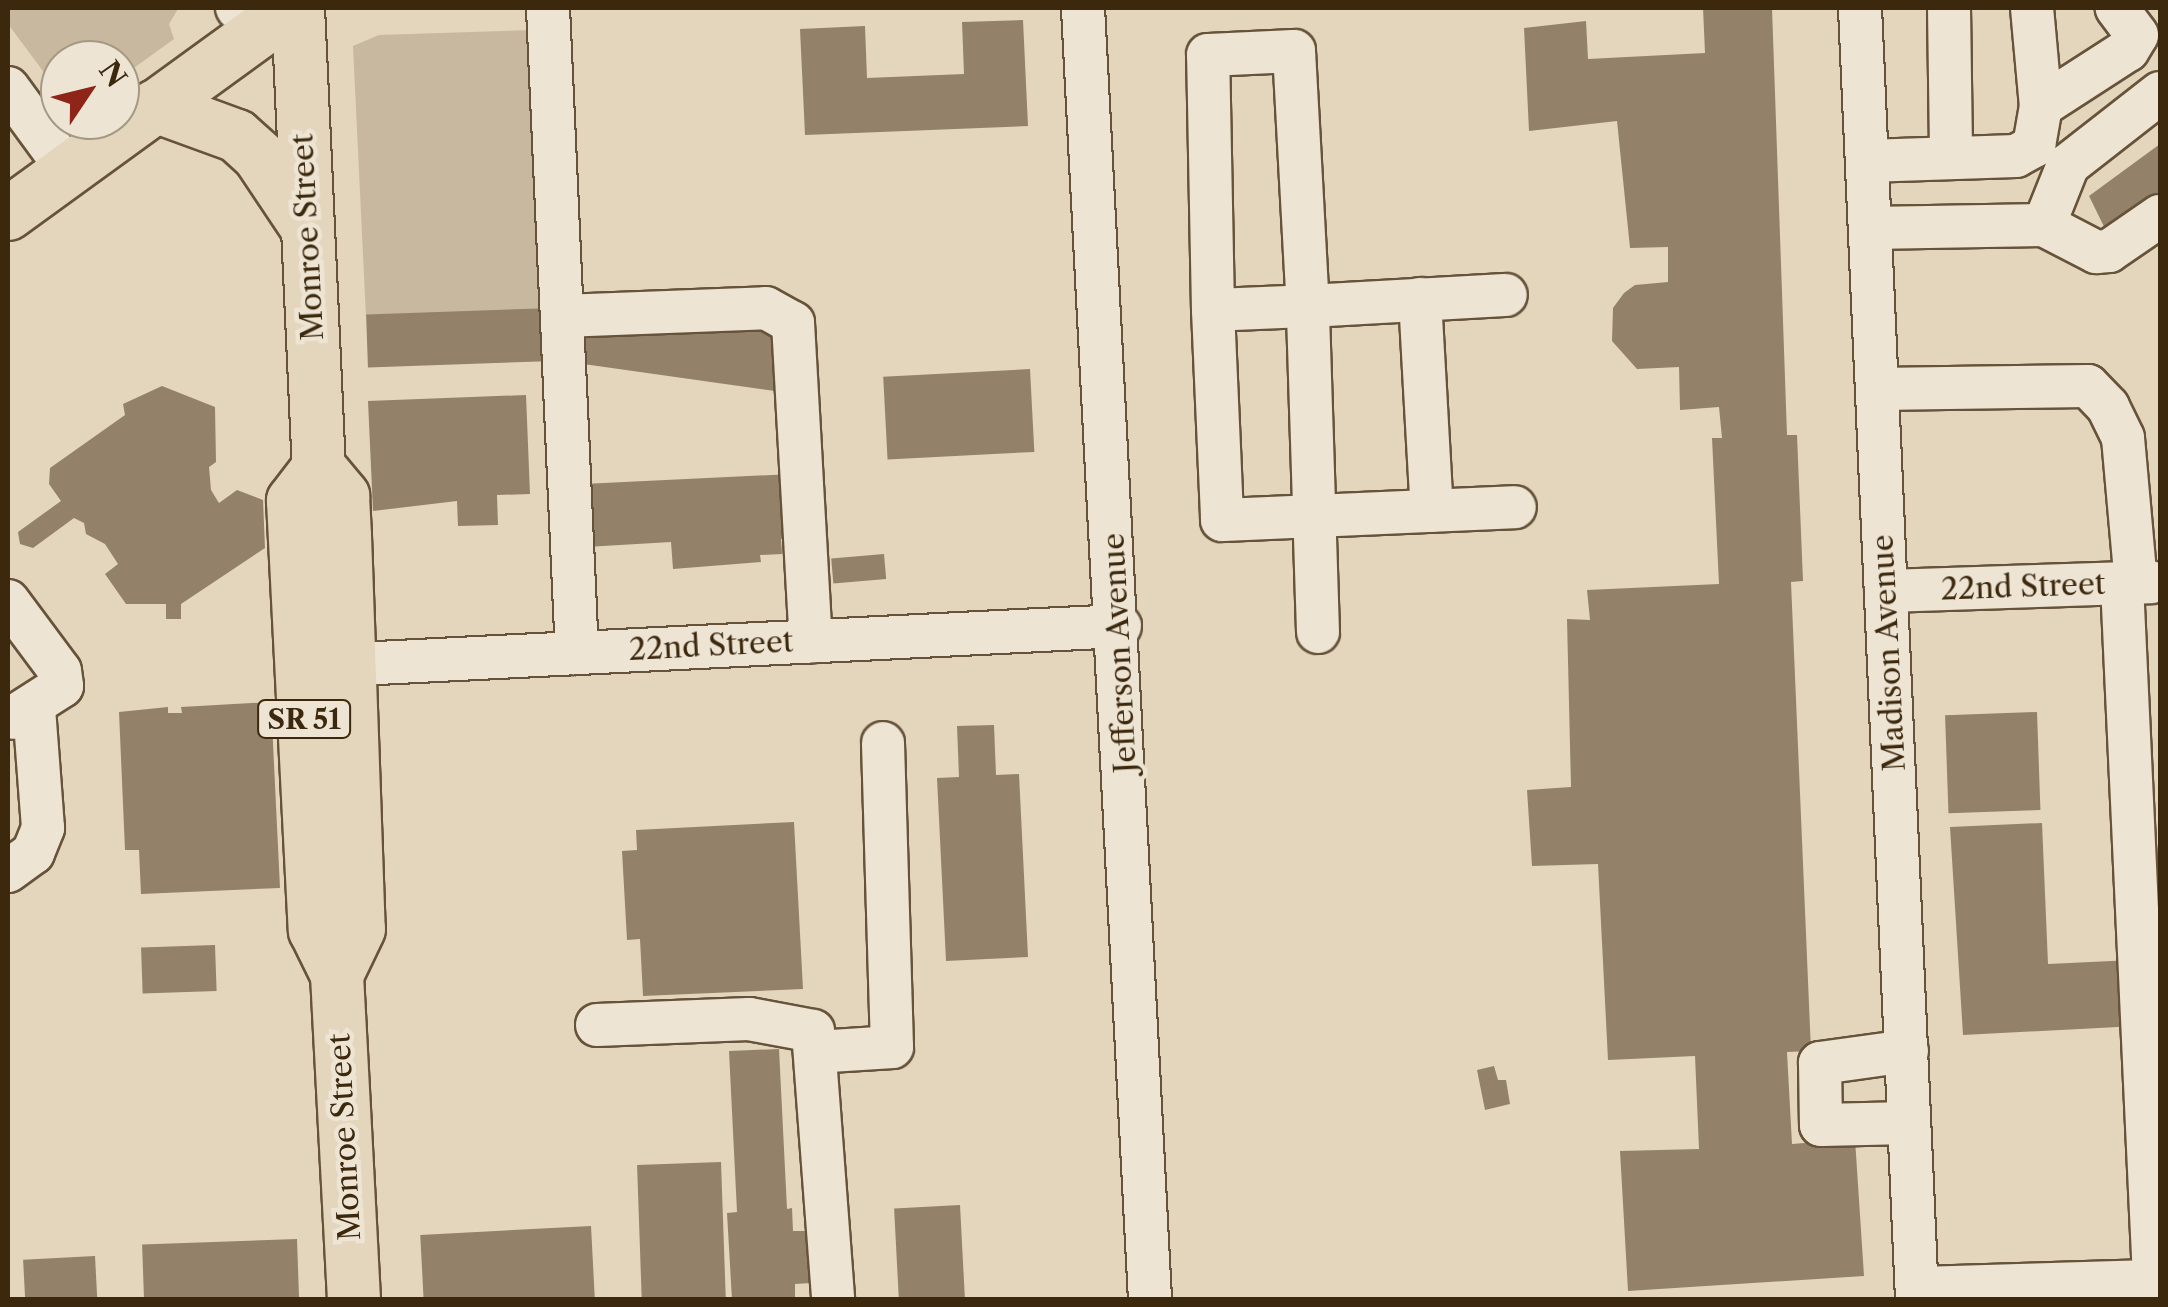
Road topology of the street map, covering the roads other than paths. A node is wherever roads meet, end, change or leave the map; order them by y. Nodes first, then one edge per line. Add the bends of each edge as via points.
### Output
1 (548, 8) edge
2 (1083, 8) edge
3 (1860, 8) edge
4 (1949, 8) edge
5 (2032, 8) edge
6 (2118, 8) edge
7 (274, 11) edge
8 (8, 88) edge
9 (2160, 93) edge
10 (155, 106) junction
11 (2041, 106) junction
12 (1951, 158) junction
13 (1867, 161) junction
14 (68, 170) junction
15 (8, 214) edge
16 (2160, 216) edge
17 (2044, 225) junction
18 (1870, 228) junction
19 (308, 230) junction
20 (1506, 295) dead end
21 (1420, 300) junction
22 (1308, 306) junction
23 (1213, 310) junction
24 (562, 316) junction
25 (1877, 389) junction
26 (1514, 508) dead end
27 (1432, 511) junction
28 (1315, 516) junction
29 (2140, 583) edge
30 (1886, 591) junction
31 (8, 601) edge
32 (1120, 626) junction
33 (1318, 632) dead end
34 (811, 642) junction
35 (577, 653) junction
36 (325, 666) junction
37 (21, 713) edge
38 (882, 743) dead end
39 (8, 871) edge
40 (597, 1025) dead end
41 (816, 1052) junction
42 (1907, 1052) junction
43 (1909, 1123) junction
44 (2156, 1287) edge
45 (2095, 1291) edge
46 (1917, 1294) edge
47 (354, 1300) edge
48 (833, 1300) edge
49 (1150, 1300) edge

1 - 24 street
2 - 32 street, Jefferson Avenue
3 - 13 street, Madison Avenue
4 - 12 street
5 - 11 street
6 - 11 street via 2137,35 2128,50
7 - 10 main road
7 - 19 main road, Monroe Street / SR 51
8 - 14 street
9 - 17 street via 2068,166
10 - 14 main road
10 - 19 main road via 236,136 259,156
11 - 12 street via 2034,146 2016,156
12 - 13 street
13 - 18 street, Madison Avenue
14 - 15 main road
16 - 17 street via 2110,251 2096,252
17 - 18 street
18 - 25 street, Madison Avenue
19 - 36 main road, Monroe Street / SR 51 via 320,467 342,496
20 - 21 street
21 - 22 street
21 - 27 street
22 - 23 street
22 - 23 street via 1294,51 1208,55
22 - 28 street
23 - 28 street via 1222,520
24 - 34 street via 766,308 793,323
24 - 35 street
25 - 29 street via 2088,386 2123,438
25 - 30 street, Madison Avenue
26 - 27 street
27 - 28 street
28 - 33 street
29 - 30 street, 22nd Street
29 - 44 street
30 - 42 street, Madison Avenue
31 - 37 street via 60,672 60,692
32 - 34 street, 22nd Street
32 - 49 street, Jefferson Avenue
34 - 35 street, 22nd Street
35 - 36 street, 22nd Street
36 - 47 main road, Monroe Street / SR 51 via 359,928 336,976
37 - 39 street via 43,828 33,853
38 - 41 street via 892,1047
40 - 41 street via 749,1019 813,1031
41 - 48 street
42 - 43 street, Madison Avenue
42 - 43 street via 1820,1063 1820,1110 1821,1125
43 - 46 street, Madison Avenue
44 - 45 street
45 - 46 street

